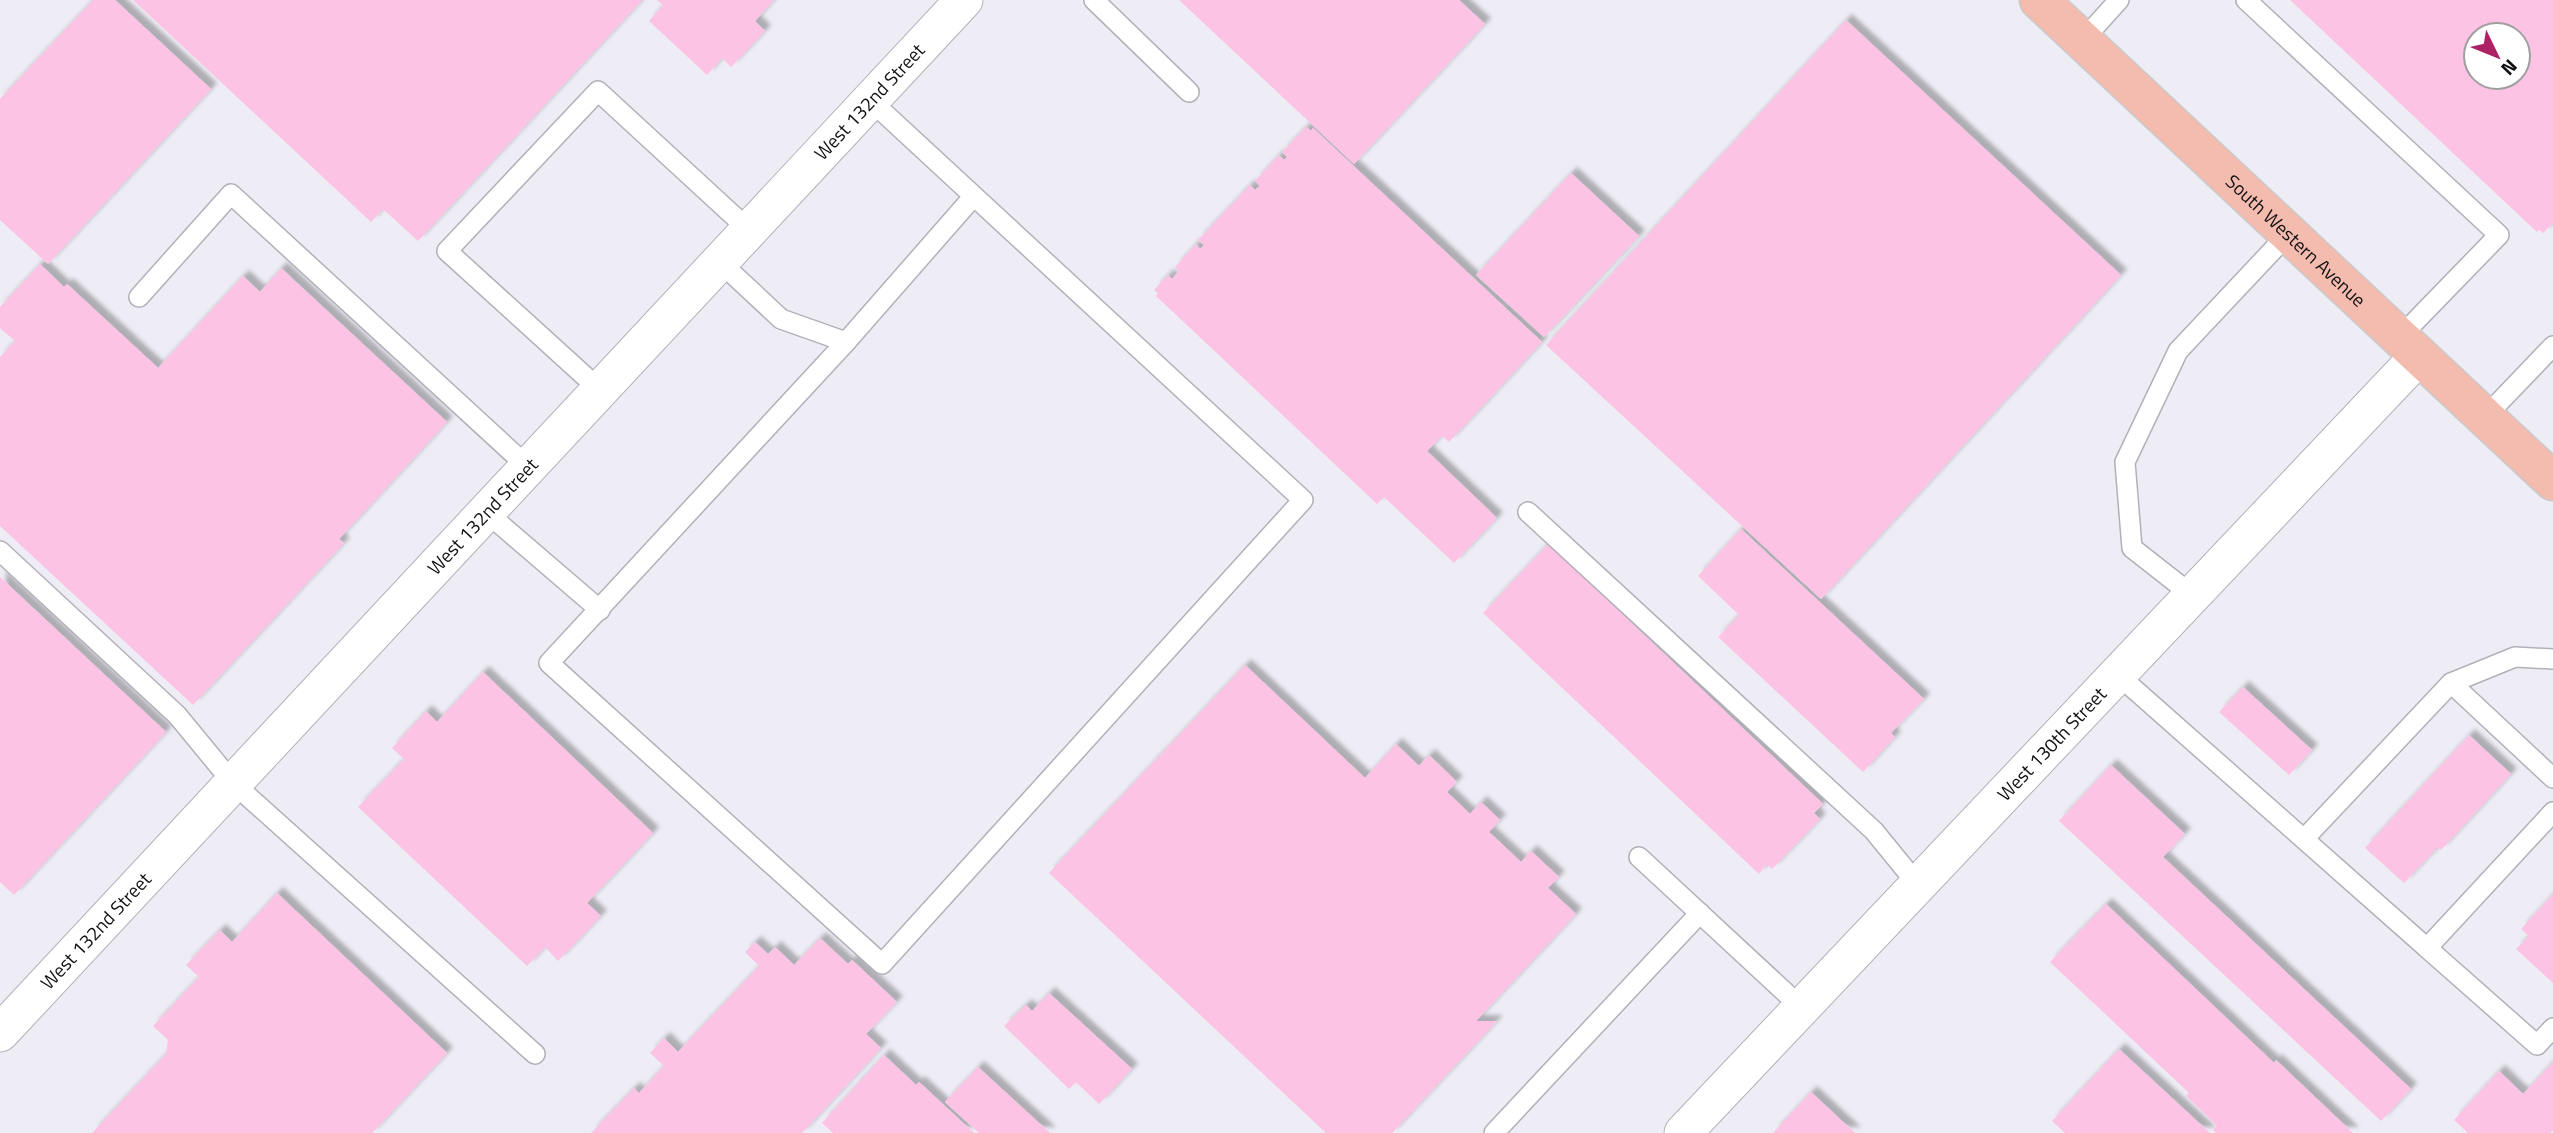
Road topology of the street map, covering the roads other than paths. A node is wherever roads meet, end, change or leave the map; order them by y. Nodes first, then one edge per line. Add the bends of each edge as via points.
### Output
1 (964, 0) edge
2 (1094, 0) edge
3 (2039, 0) edge
4 (2119, 0) edge
5 (2246, 0) edge
6 (2082, 41) junction
7 (1189, 92) dead end
8 (870, 100) junction
9 (972, 197) junction
10 (749, 230) junction
11 (2288, 233) junction
12 (720, 262) junction
13 (139, 297) dead end
14 (846, 342) junction
15 (2409, 346) junction
16 (2553, 346) edge
17 (600, 390) junction
18 (2486, 417) junction
19 (528, 467) junction
20 (2553, 481) edge
21 (486, 512) junction
22 (1528, 512) dead end
23 (0, 551) edge
24 (2192, 595) junction
25 (600, 610) junction
26 (2553, 659) edge
27 (2117, 674) junction
28 (2451, 683) junction
29 (2553, 778) edge
30 (233, 783) junction
31 (2553, 812) edge
32 (2304, 839) junction
33 (1639, 857) dead end
34 (1918, 885) junction
35 (1700, 914) junction
36 (2427, 948) junction
37 (1802, 1008) junction
38 (2553, 1028) edge
39 (0, 1033) edge
40 (535, 1054) dead end
41 (1494, 1133) edge
42 (1684, 1133) edge

1 - 8 street, West 132nd Street
2 - 7 lane
3 - 6 main road, South Western Avenue
4 - 6 lane
5 - 15 lane via 2499,235
6 - 11 main road, South Western Avenue
8 - 9 lane
8 - 10 street, West 132nd Street
9 - 14 lane
9 - 25 lane via 1303,500 882,964 549,663
10 - 12 street, West 132nd Street
10 - 17 lane via 598,91 447,251
11 - 15 main road, South Western Avenue
11 - 24 lane via 2178,351 2125,463 2132,548
12 - 14 lane via 781,319
12 - 17 street, West 132nd Street
13 - 19 lane via 231,194
14 - 25 lane
15 - 18 main road, South Western Avenue
15 - 24 street, West 130th Street
16 - 18 lane
17 - 19 street, West 132nd Street
18 - 20 main road, South Western Avenue
19 - 21 street, West 132nd Street
21 - 25 lane
21 - 30 street, West 132nd Street
22 - 34 lane via 1874,831
23 - 30 lane via 177,715
24 - 27 street, West 130th Street
26 - 28 lane via 2515,657
27 - 32 lane
27 - 34 street, West 130th Street
28 - 29 lane
28 - 32 lane
30 - 39 street, West 132nd Street
30 - 40 lane
31 - 36 lane
32 - 36 lane
33 - 35 lane
34 - 37 street, West 130th Street
35 - 37 lane
35 - 41 lane
36 - 38 lane via 2537,1045
37 - 42 street, West 130th Street

